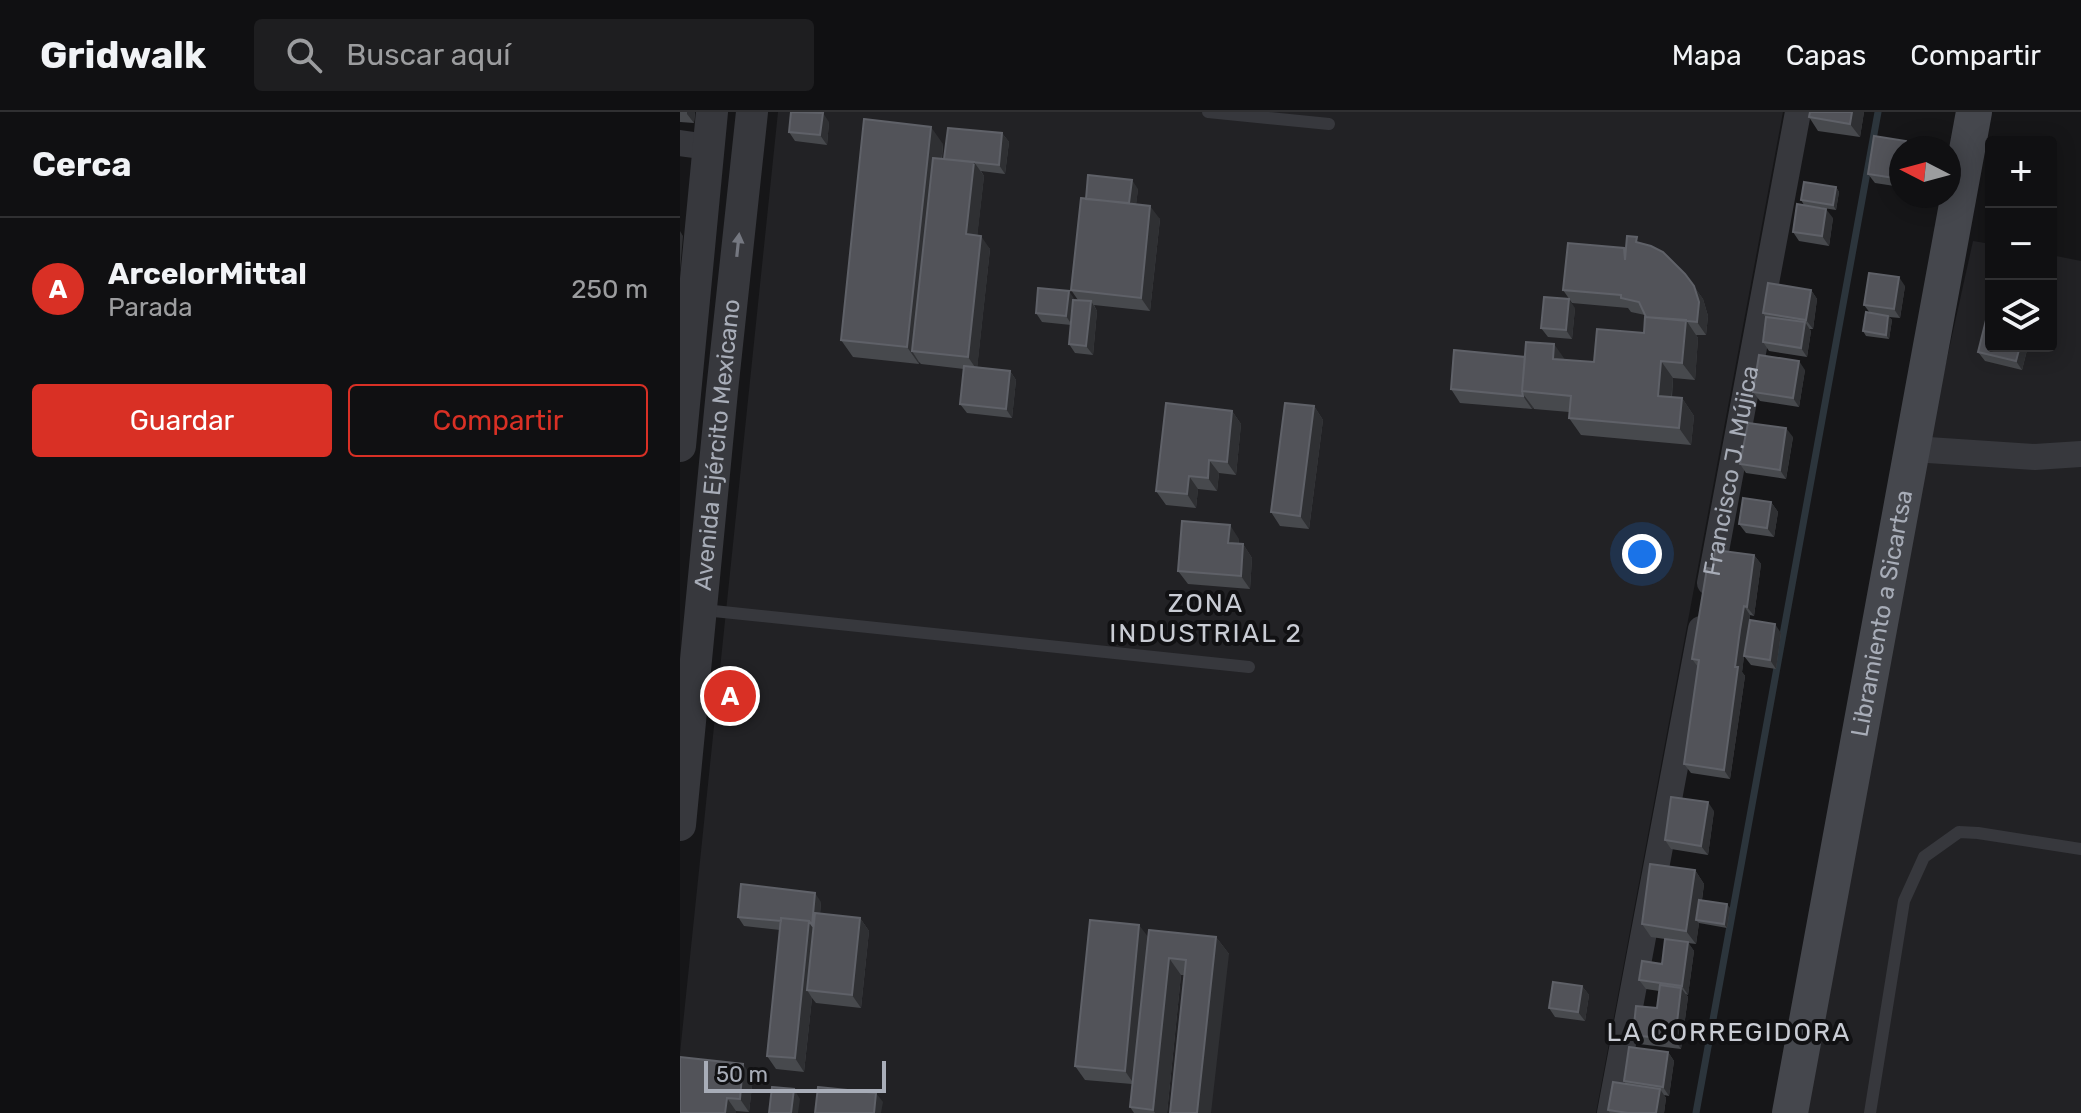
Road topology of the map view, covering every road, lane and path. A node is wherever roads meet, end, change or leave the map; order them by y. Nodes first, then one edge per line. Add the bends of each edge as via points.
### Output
1 (712, 112) edge
2 (752, 112) edge
3 (1208, 112) edge
4 (1798, 112) edge
5 (1974, 112) edge
6 (1329, 124) dead end
7 (694, 145) edge
8 (686, 387) junction
9 (722, 391) junction
10 (680, 446) edge
11 (1913, 449) junction
12 (2081, 454) edge
13 (700, 609) junction
14 (1249, 667) dead end
15 (680, 825) edge
16 (2081, 849) edge
17 (1610, 1113) edge
18 (1790, 1113) edge
19 (1870, 1113) edge

1 - 7 street, Avenida Ejército Mexicano
9 -> 2 street, Avenida Ejército Mexicano
3 - 6 lane
4 - 17 street, Francisco J. Mújica
5 - 11 main road, Libramiento a Sicartsa
7 - 8 street, Avenida Ejército Mexicano
8 - 9 street
8 - 10 street, Avenida Ejército Mexicano
9 - 13 street, Avenida Ejército Mexicano
11 - 12 street via 2035,457
11 - 18 main road, Libramiento a Sicartsa
13 - 14 lane
13 - 15 street, Avenida Ejército Mexicano
16 - 19 lane via 1959,832 1924,857 1904,901

